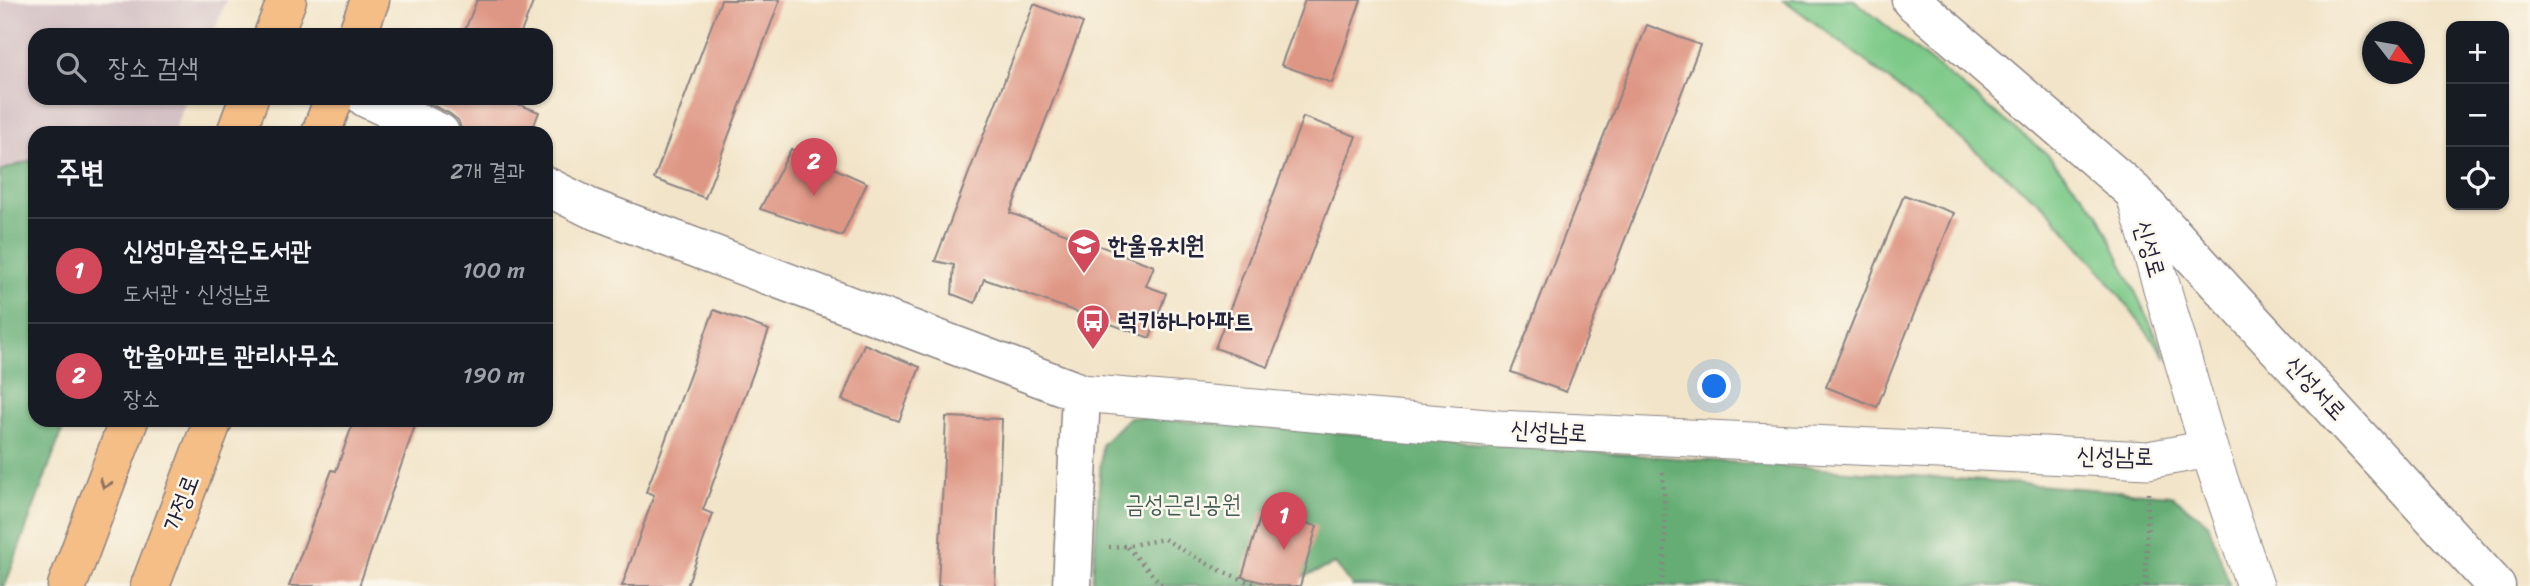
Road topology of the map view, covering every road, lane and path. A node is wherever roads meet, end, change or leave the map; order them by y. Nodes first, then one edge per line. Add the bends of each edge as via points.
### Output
1 (286, 0) edge
2 (370, 0) edge
3 (1911, 0) edge
4 (276, 28) edge
5 (360, 28) edge
6 (246, 105) edge
7 (331, 105) edge
8 (381, 105) edge
9 (239, 126) edge
10 (324, 126) edge
11 (425, 126) edge
12 (553, 189) edge
13 (2134, 192) junction
14 (1081, 393) junction
15 (126, 427) edge
16 (210, 427) edge
17 (1660, 436) junction
18 (2209, 449) junction
19 (2148, 460) junction
20 (1126, 547) junction
21 (1074, 549) junction
22 (67, 586) edge
23 (150, 586) edge
24 (1072, 586) edge
25 (1163, 586) edge
26 (1258, 586) edge
27 (1661, 586) edge
28 (2146, 586) edge
29 (2255, 586) edge
30 (2496, 586) edge

1 - 4 main road
2 - 5 main road
3 - 13 street, 신성로
6 - 9 main road
7 - 10 main road
8 - 11 street
12 - 14 street via 603,213
13 - 18 street, 신성로
13 - 30 street, 신성서로
14 - 17 street, 신성남로 via 1499,429
14 - 21 street
15 -> 22 main road
16 - 23 main road, 가정로
17 - 19 street, 신성남로
17 - 27 path via 1666,533
18 - 19 street, 신성남로
18 - 29 street, 신성로
19 - 28 path
20 - 21 path
20 - 25 path
20 - 26 path via 1164,538 1217,569
21 - 24 street

